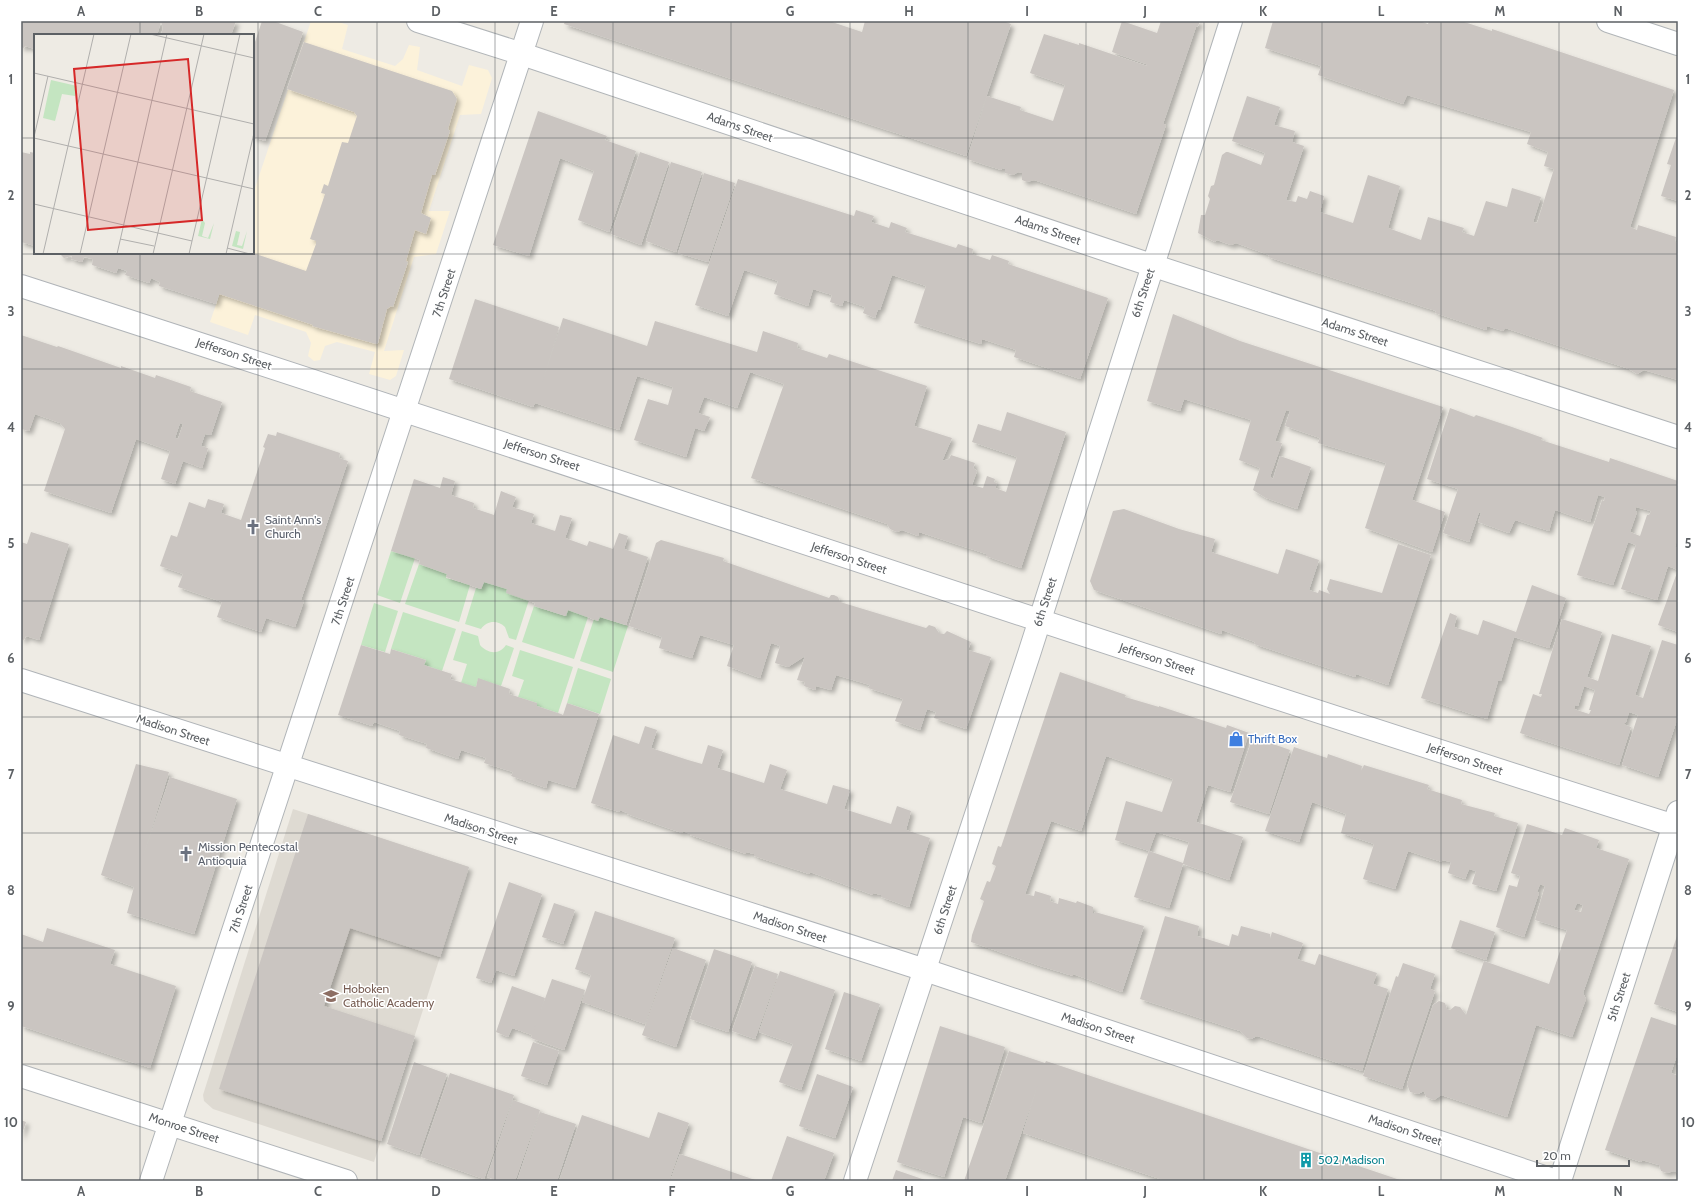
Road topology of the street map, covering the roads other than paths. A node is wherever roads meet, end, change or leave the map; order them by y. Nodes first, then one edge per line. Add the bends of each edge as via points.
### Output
1 (418, 21) edge
2 (532, 21) edge
3 (1231, 21) edge
4 (1608, 21) edge
5 (1678, 44) edge
6 (522, 54) junction
7 (1152, 265) junction
8 (21, 286) edge
9 (406, 410) junction
10 (1678, 437) edge
11 (1039, 621) junction
12 (21, 680) edge
13 (288, 767) junction
14 (1676, 822) edge
15 (925, 970) junction
16 (21, 1076) edge
17 (170, 1123) junction
18 (151, 1181) edge
19 (346, 1181) edge
20 (855, 1181) edge
21 (1556, 1181) edge
22 (1560, 1181) edge

1 - 6 street, Adams Street
2 - 6 street, 7th Street
3 - 7 street, 6th Street
4 - 5 street
6 - 7 street, Adams Street
6 - 9 street, 7th Street
7 - 10 street, Adams Street
7 - 11 street, 6th Street
8 - 9 street, Jefferson Street
9 - 11 street, Jefferson Street
9 - 13 street, 7th Street
11 - 14 street, Jefferson Street
11 - 15 street, 6th Street
12 - 13 street, Madison Street
13 - 15 street, Madison Street
13 - 17 street, 7th Street
14 - 22 street, 5th Street
15 - 20 street, 6th Street
15 - 21 street, Madison Street
16 - 17 street, Monroe Street
17 - 18 street, 7th Street
17 - 19 street, Monroe Street

